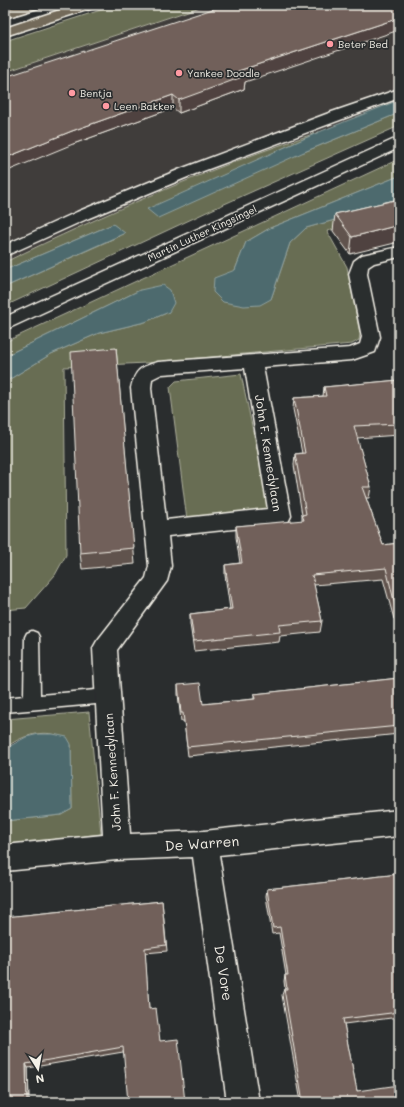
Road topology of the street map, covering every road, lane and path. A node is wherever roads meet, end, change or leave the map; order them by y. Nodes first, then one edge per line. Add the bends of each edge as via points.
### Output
1 (33, 5) edge
2 (88, 5) edge
3 (5, 14) edge
4 (5, 32) edge
5 (399, 93) edge
6 (399, 142) edge
7 (5, 251) edge
8 (399, 252) edge
9 (5, 324) edge
10 (254, 361) junction
11 (155, 529) junction
12 (32, 637) dead end
13 (107, 696) junction
14 (32, 703) junction
15 (5, 705) edge
16 (399, 823) edge
17 (204, 844) junction
18 (117, 847) junction
19 (5, 858) edge
20 (243, 1102) edge

1 - 3 highway
2 - 4 highway
5 - 7 street via 189,171
6 - 9 street, Martin Luther Kingsingel
8 - 10 street, John F. Kennedylaan via 368,259 360,265 358,274 371,337 368,348 352,354
10 - 11 street, John F. Kennedylaan via 158,368 143,376 141,388
10 - 11 street, John F. Kennedylaan via 280,516
11 - 13 street, John F. Kennedylaan via 160,566 156,581 105,648
12 - 14 lane
13 - 14 lane, John F. Kennedylaan
13 - 18 street, John F. Kennedylaan
14 - 15 lane, John F. Kennedylaan
16 - 17 street, De Warren
17 - 18 street, De Warren
17 - 20 street, De Vore
18 - 19 street, De Warren

